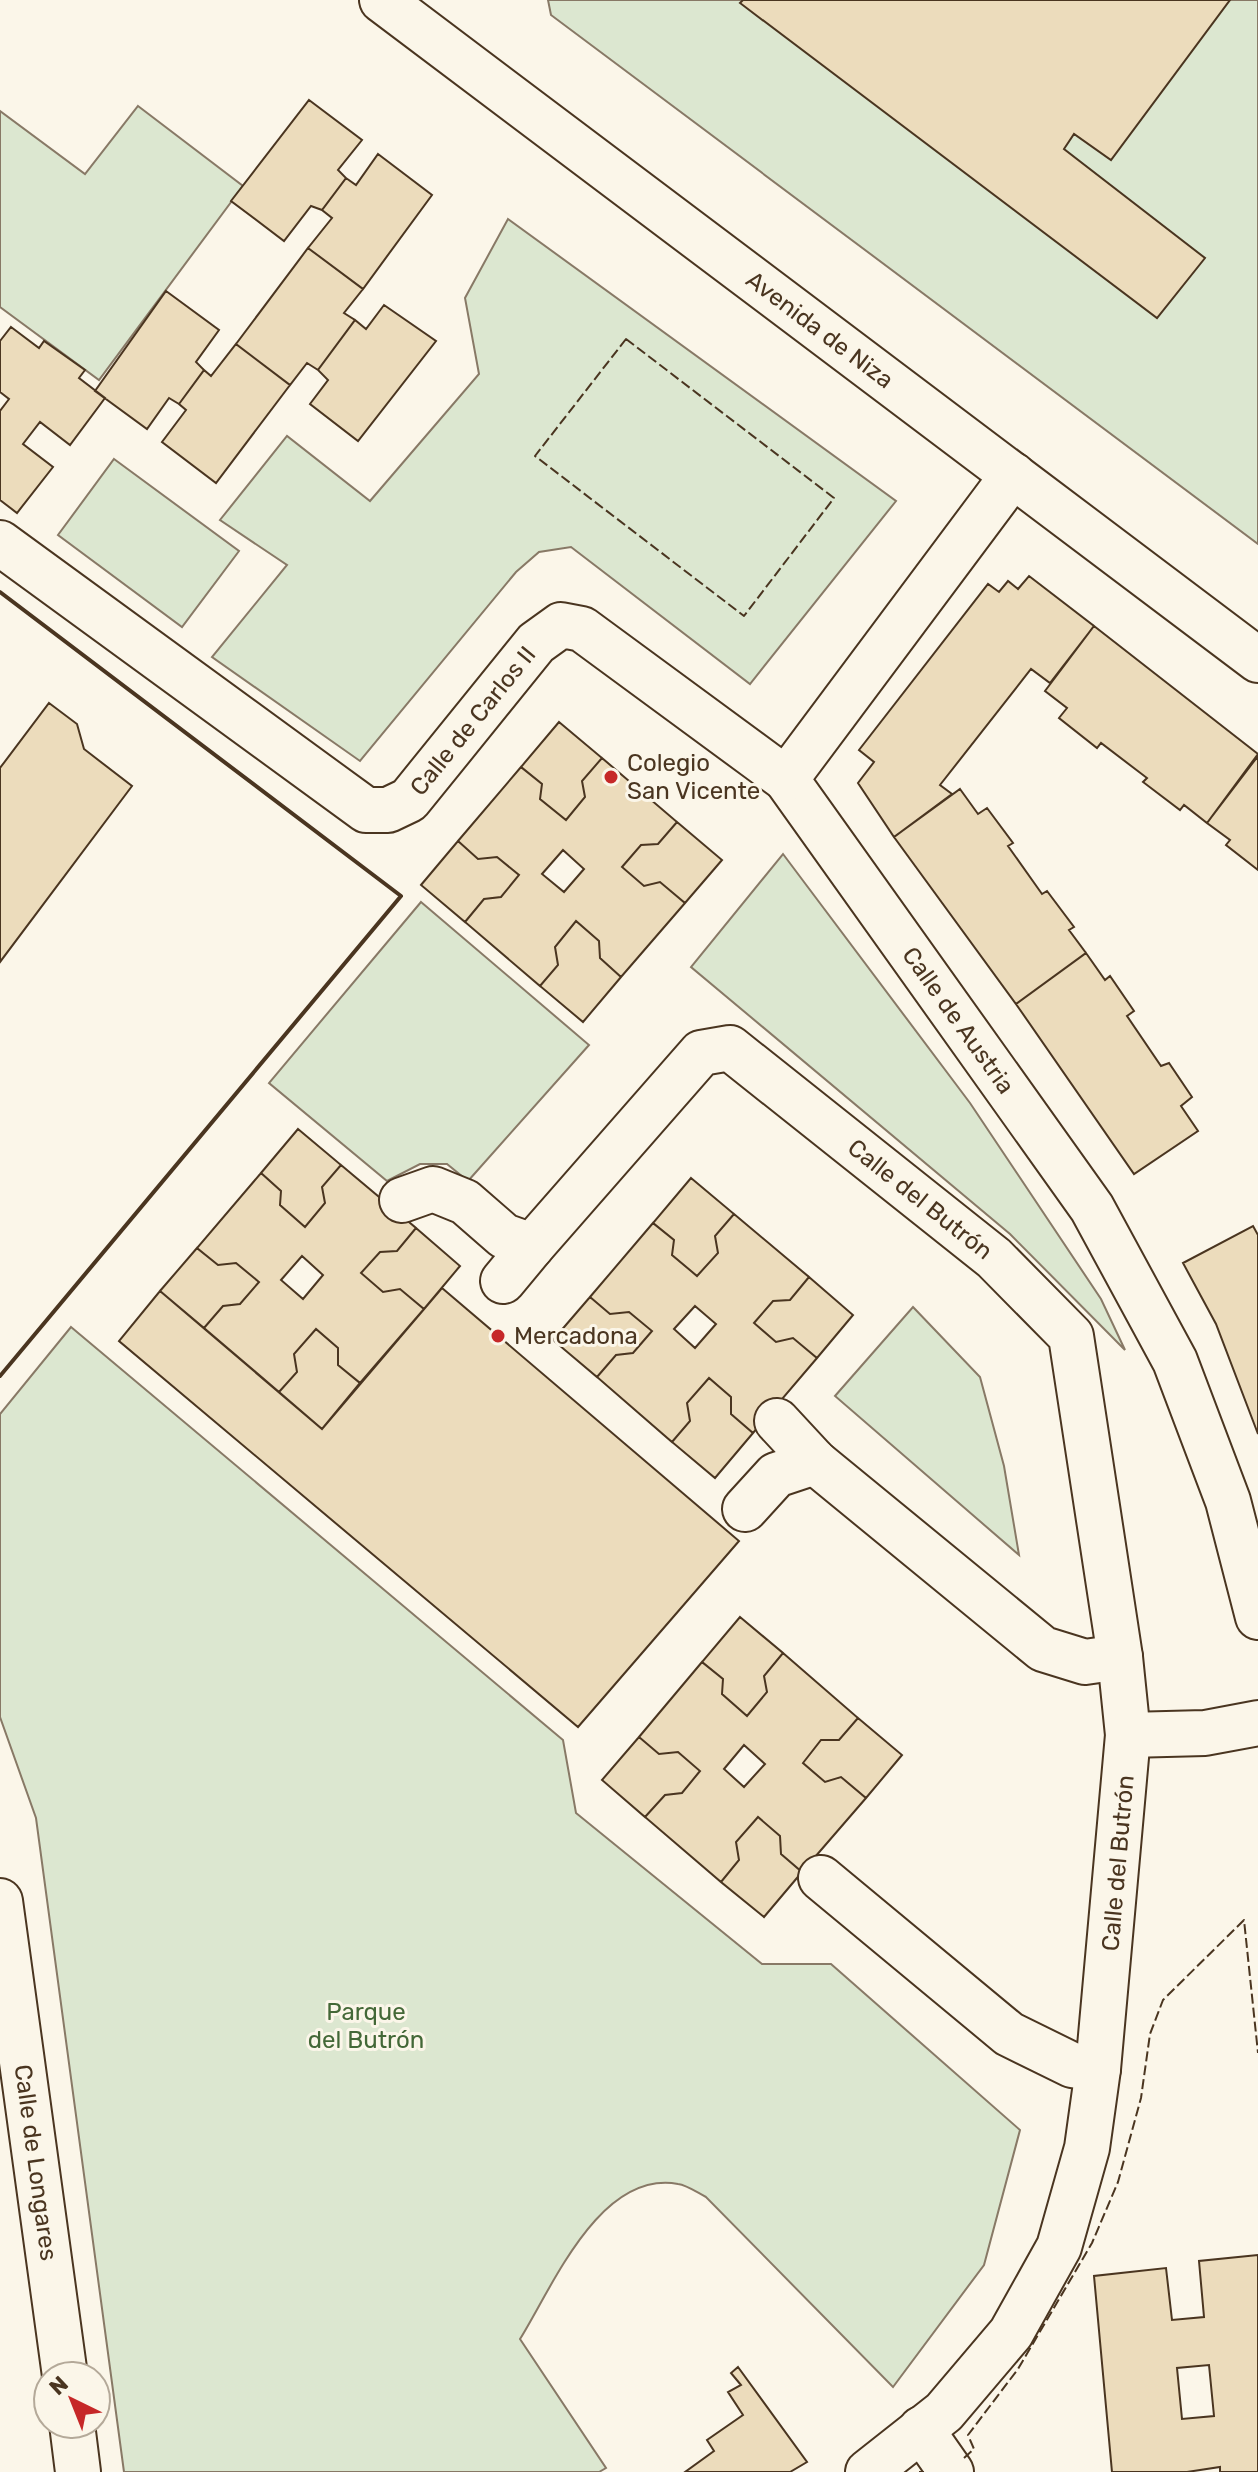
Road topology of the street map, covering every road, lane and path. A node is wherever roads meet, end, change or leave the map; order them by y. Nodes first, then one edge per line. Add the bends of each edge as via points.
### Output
1 (382, 0) edge
2 (427, 13) edge
3 (1013, 475) junction
4 (0, 543) edge
5 (1258, 660) edge
6 (786, 779) junction
7 (402, 1200) dead end
8 (532, 1246) junction
9 (503, 1281) dead end
10 (777, 1421) dead end
11 (815, 1462) junction
12 (745, 1509) dead end
13 (1258, 1617) edge
14 (1120, 1657) junction
15 (1258, 1723) edge
16 (1128, 1735) junction
17 (821, 1878) dead end
18 (0, 1901) edge
19 (1098, 2069) junction
20 (63, 2360) edge
21 (921, 2429) junction
22 (74, 2440) edge
23 (78, 2472) edge
24 (868, 2472) edge
25 (951, 2472) edge

1 - 2 street, Avenida de Niza
2 - 3 street, Avenida de Niza
3 - 5 street, Avenida de Niza
3 - 6 street
4 - 6 street, Calle de Carlos II via 366,810 388,810 409,800 536,643 561,625 582,629
6 - 13 street, Calle de Austria via 1092,1208 1175,1361 1228,1501
7 - 8 street via 433,1189 465,1202 504,1236
8 - 9 street, Calle del Butrón
8 - 14 street, Calle del Butrón via 701,1053 730,1048 994,1258 1071,1336
10 - 11 street
11 - 12 street via 776,1475
11 - 14 street via 1043,1649 1085,1662
14 - 16 street, Calle del Butrón
15 - 16 street via 1205,1733
16 - 19 street, Calle del Butrón
17 - 19 street via 1009,2034 1072,2065
18 - 20 street, Calle de Longares
19 - 21 street, Calle del Butrón via 1087,2148 1059,2247 1011,2333 944,2412
21 - 24 street, Calle del Butrón
21 - 25 street
22 - 23 street

